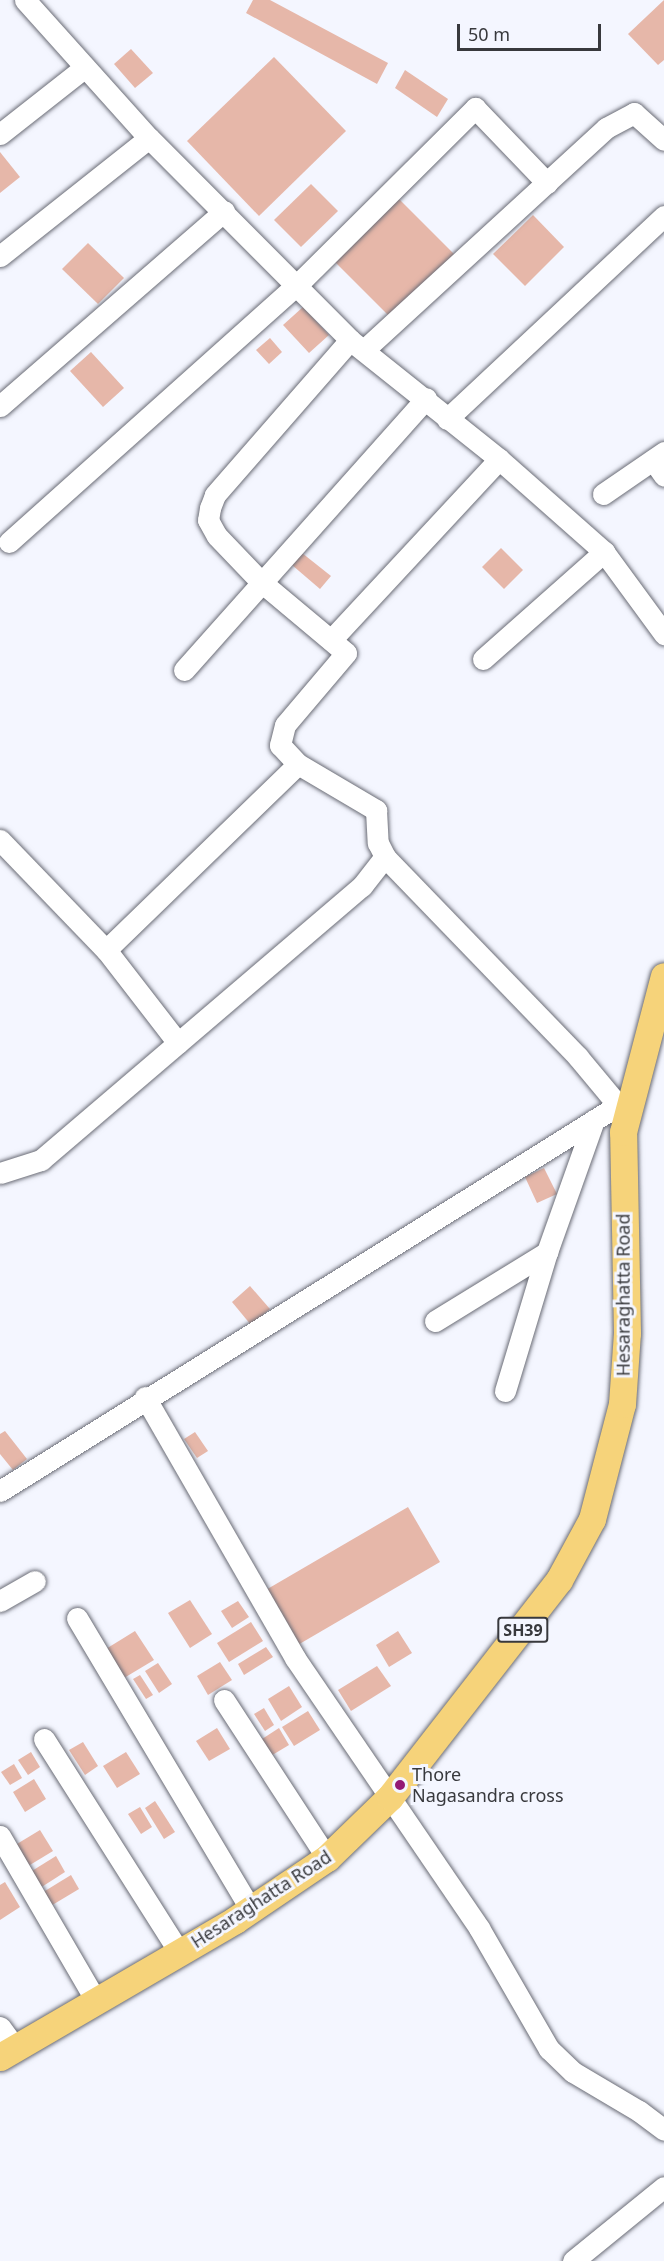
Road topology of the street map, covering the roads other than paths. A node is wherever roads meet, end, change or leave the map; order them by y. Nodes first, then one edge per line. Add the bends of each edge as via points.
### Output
1 (26, 0) edge
2 (85, 67) junction
3 (0, 134) edge
4 (149, 138) junction
5 (664, 140) edge
6 (547, 183) junction
7 (224, 211) junction
8 (664, 216) edge
9 (0, 256) edge
10 (298, 284) junction
11 (358, 344) junction
12 (426, 398) junction
13 (0, 406) edge
14 (447, 419) junction
15 (499, 459) junction
16 (660, 462) edge
17 (603, 494) dead end
18 (9, 542) dead end
19 (604, 552) junction
20 (260, 581) junction
21 (664, 634) edge
22 (331, 640) junction
23 (483, 659) dead end
24 (184, 670) dead end
25 (298, 764) junction
26 (0, 840) edge
27 (386, 857) junction
28 (106, 950) junction
29 (664, 976) edge
30 (178, 1043) junction
31 (625, 1101) junction
32 (594, 1120) junction
33 (0, 1173) edge
34 (547, 1252) junction
35 (435, 1321) dead end
36 (506, 1391) dead end
37 (145, 1397) junction
38 (0, 1491) edge
39 (35, 1581) dead end
40 (0, 1601) edge
41 (77, 1618) dead end
42 (224, 1700) dead end
43 (44, 1739) dead end
44 (390, 1797) junction
45 (0, 1836) edge
46 (327, 1858) junction
47 (251, 1910) junction
48 (179, 1952) junction
49 (96, 2001) junction
50 (5, 2044) edge
51 (664, 2130) edge
52 (664, 2187) edge
53 (573, 2261) edge

1 - 2 street
2 - 3 street
2 - 4 street
4 - 7 street
4 - 9 street
5 - 6 street via 634,114 606,128
6 - 10 street via 475,108
6 - 11 street
7 - 10 street
7 - 13 street
8 - 14 street
10 - 11 street
10 - 18 street
11 - 12 street
11 - 20 street via 215,495 208,520 216,536
12 - 14 street
12 - 20 street
14 - 15 street
15 - 19 street
15 - 22 street
16 - 17 street
19 - 21 street
19 - 23 street
20 - 22 street
20 - 24 street
22 - 25 street via 346,656 285,725 280,737 285,753
25 - 27 street via 376,810 378,843
25 - 28 street
26 - 28 street
27 - 30 street via 362,886
27 - 31 street
28 - 30 street
29 - 31 main road, Hesaraghatta Road / SH39
30 - 33 street via 41,1160
31 - 32 street
31 - 44 main road, Hesaraghatta Road / SH39 via 627,1333 622,1404 592,1519 536,1613
32 - 34 street
32 - 37 street
34 - 35 street
34 - 36 street
37 - 38 street
37 - 44 street via 295,1658
39 - 40 street
41 - 47 street
42 - 46 street
43 - 48 street
44 - 46 main road, Hesaraghatta Road / SH39
44 - 51 street via 479,1928 558,2061
45 - 49 street
46 - 47 main road, Hesaraghatta Road / SH39
47 - 48 main road, Hesaraghatta Road / SH39
48 - 49 main road, Hesaraghatta Road / SH39
49 - 50 main road, Hesaraghatta Road / SH39
52 - 53 street

